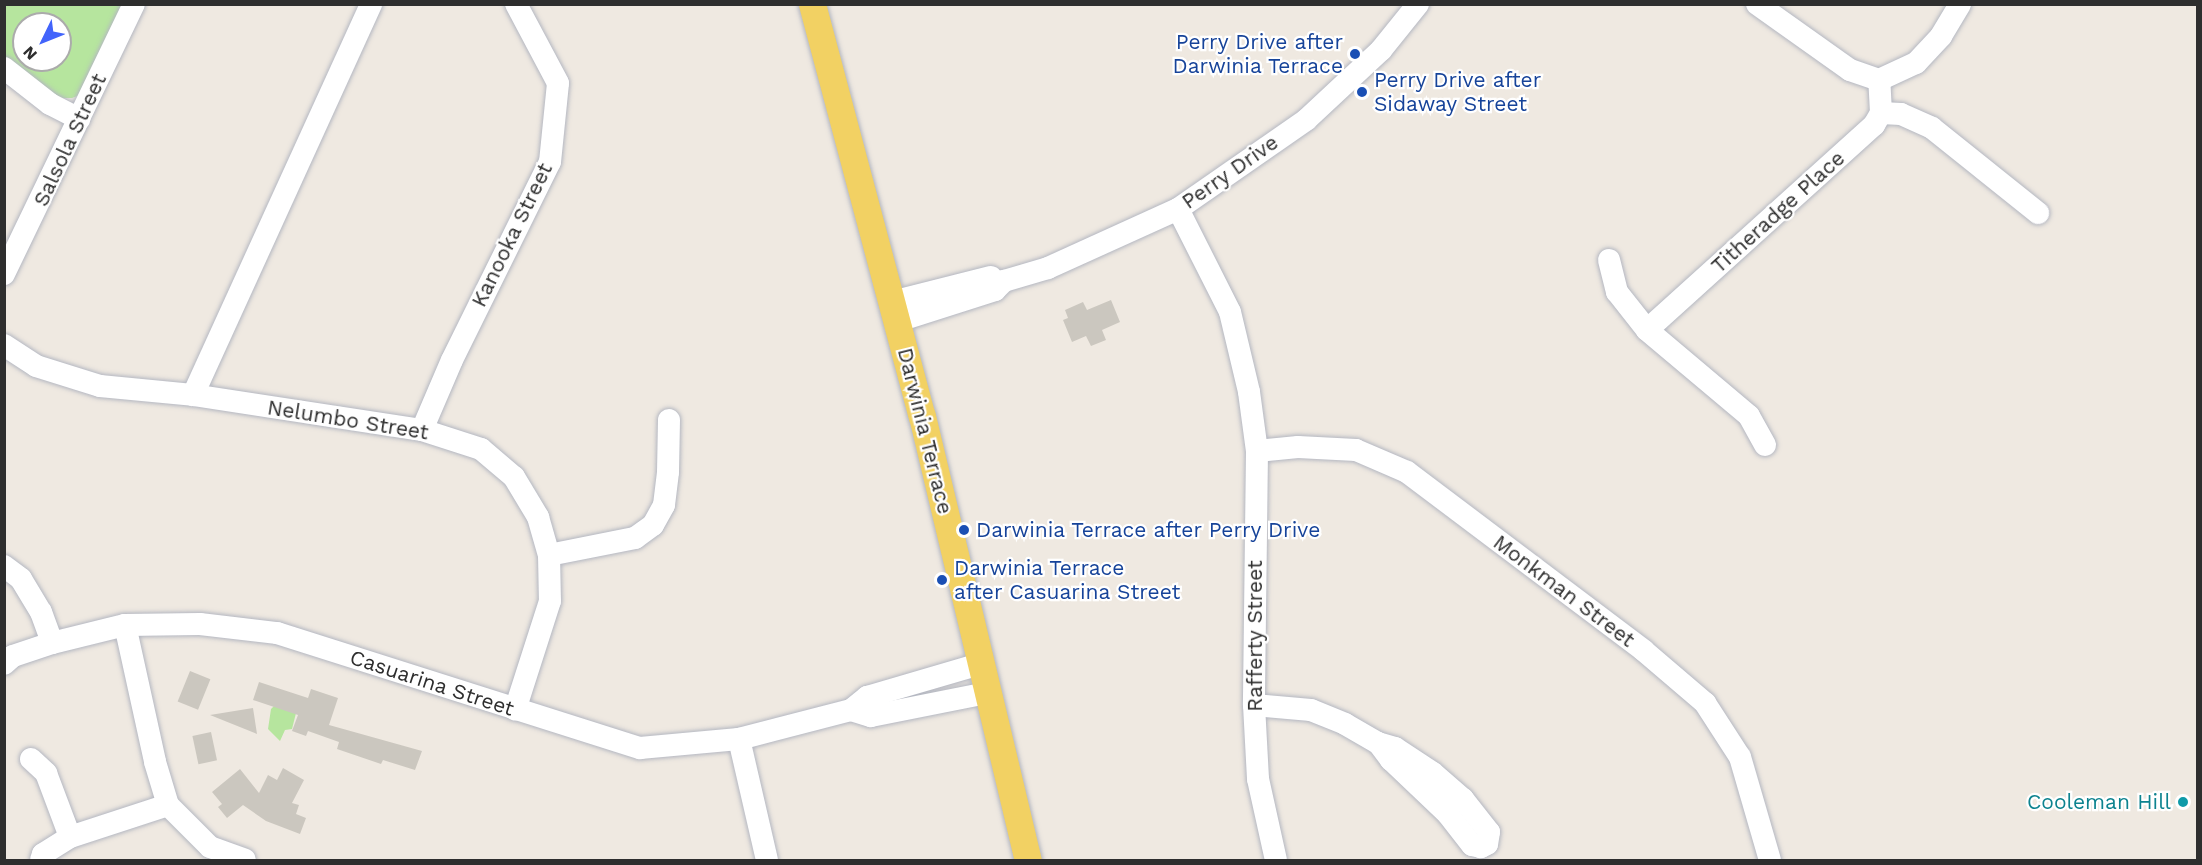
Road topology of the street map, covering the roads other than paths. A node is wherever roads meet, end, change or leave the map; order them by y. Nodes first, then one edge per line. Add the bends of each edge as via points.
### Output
1 (134, 4) edge
2 (371, 4) edge
3 (516, 4) edge
4 (812, 4) edge
5 (1418, 4) edge
6 (1757, 4) edge
7 (1960, 4) edge
8 (4, 68) edge
9 (1879, 80) junction
10 (1881, 113) junction
11 (79, 119) junction
12 (1178, 209) junction
13 (2038, 213) dead end
14 (1608, 260) dead end
15 (4, 274) edge
16 (895, 311) junction
17 (1647, 330) junction
18 (4, 345) edge
19 (193, 395) junction
20 (669, 420) dead end
21 (422, 430) junction
22 (1765, 445) dead end
23 (1257, 451) junction
24 (549, 555) junction
25 (4, 566) edge
26 (125, 626) junction
27 (52, 643) junction
28 (7, 658) edge
29 (980, 664) junction
30 (987, 693) junction
31 (1254, 705) junction
32 (515, 710) junction
33 (850, 710) junction
34 (739, 739) junction
35 (1378, 743) junction
36 (31, 759) dead end
37 (168, 805) junction
38 (70, 837) junction
39 (41, 861) edge
40 (245, 861) edge
41 (767, 861) edge
42 (1028, 861) edge
43 (1276, 861) edge
44 (1770, 861) edge

1 - 11 street, Salsola Street
2 - 19 street
3 - 21 street, Kanooka Street via 558,83 550,162 452,360
4 - 16 main road, Darwinia Terrace
5 - 12 street, Perry Drive via 1381,50 1306,120
6 - 9 street via 1850,70
7 - 9 street via 1941,36 1916,63
8 - 11 street via 51,104
9 - 10 street
10 - 13 street via 1901,114 1932,128
10 - 17 street, Titheradge Place via 1874,125
11 - 15 street, Salsola Street
12 - 16 street, Perry Drive via 1048,268 1004,281 991,277
12 - 23 street, Rafferty Street via 1230,312 1249,392
14 - 17 street via 1617,292
16 - 29 main road, Darwinia Terrace
17 - 22 street via 1749,416
18 - 19 street, Nelumbo Street via 36,366 100,386
19 - 21 street, Nelumbo Street
20 - 24 street via 664,505 653,525 635,538
21 - 24 street, Nelumbo Street via 481,449 514,477 538,517
23 - 31 street, Rafferty Street
23 - 44 street, Monkman Street via 1298,447 1356,450 1407,472 1642,650 1705,703 1740,757
24 - 32 street, Nelumbo Street via 550,601
25 - 27 street via 21,579
26 - 27 street, Casuarina Street
26 - 32 street, Casuarina Street via 200,624 277,633
26 - 37 street
27 - 28 street, Casuarina Street
29 - 30 main road, Darwinia Terrace
29 - 33 street, Casuarina Street via 867,697
30 - 33 street, Casuarina Street via 871,716
30 - 42 main road, Darwinia Terrace
31 - 35 street via 1311,710
31 - 43 street, Rafferty Street via 1258,779
32 - 34 street, Casuarina Street via 640,748
33 - 34 street, Casuarina Street
34 - 41 street
35 - 35 street via 1414,760 1456,793 1489,832 1487,844 1472,845 1448,814
36 - 38 street via 46,773
37 - 38 street
37 - 40 street via 210,847
38 - 39 street via 44,854

